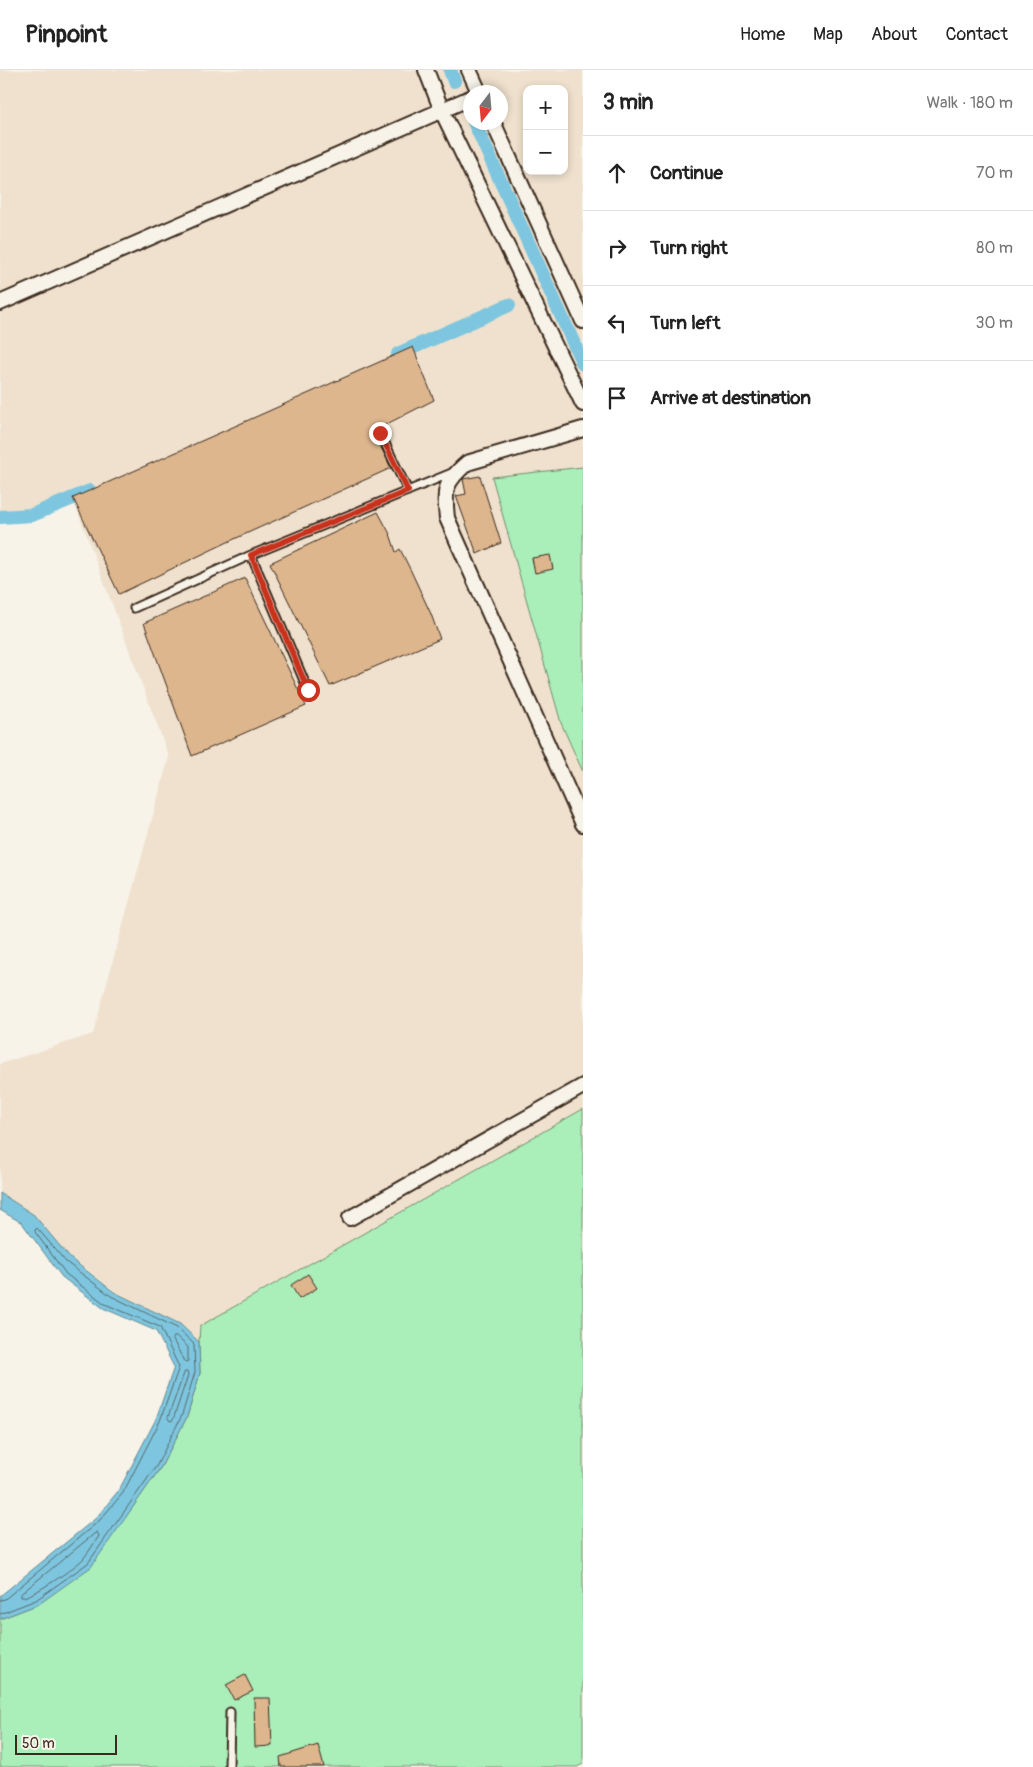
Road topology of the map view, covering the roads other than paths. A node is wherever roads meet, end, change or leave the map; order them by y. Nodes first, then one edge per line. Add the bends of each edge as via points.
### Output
1 (426, 70) edge
2 (469, 70) edge
3 (476, 85) edge
4 (463, 101) edge
5 (442, 111) junction
6 (497, 130) edge
7 (0, 303) edge
8 (583, 321) edge
9 (583, 404) edge
10 (583, 429) edge
11 (380, 433) dead end
12 (459, 470) junction
13 (408, 491) junction
14 (251, 555) junction
15 (134, 608) dead end
16 (308, 690) dead end
17 (583, 824) edge
18 (583, 1086) edge
19 (350, 1218) dead end
20 (230, 1712) dead end
21 (229, 1767) edge

1 - 5 street
2 - 3 street
4 - 5 street
5 - 7 street
5 - 9 street
6 - 8 street
10 - 12 street via 467,463
11 - 13 lane
12 - 13 lane
12 - 17 street via 444,494 447,518
13 - 14 lane
14 - 15 lane
14 - 16 lane
18 - 19 street
20 - 21 lane

